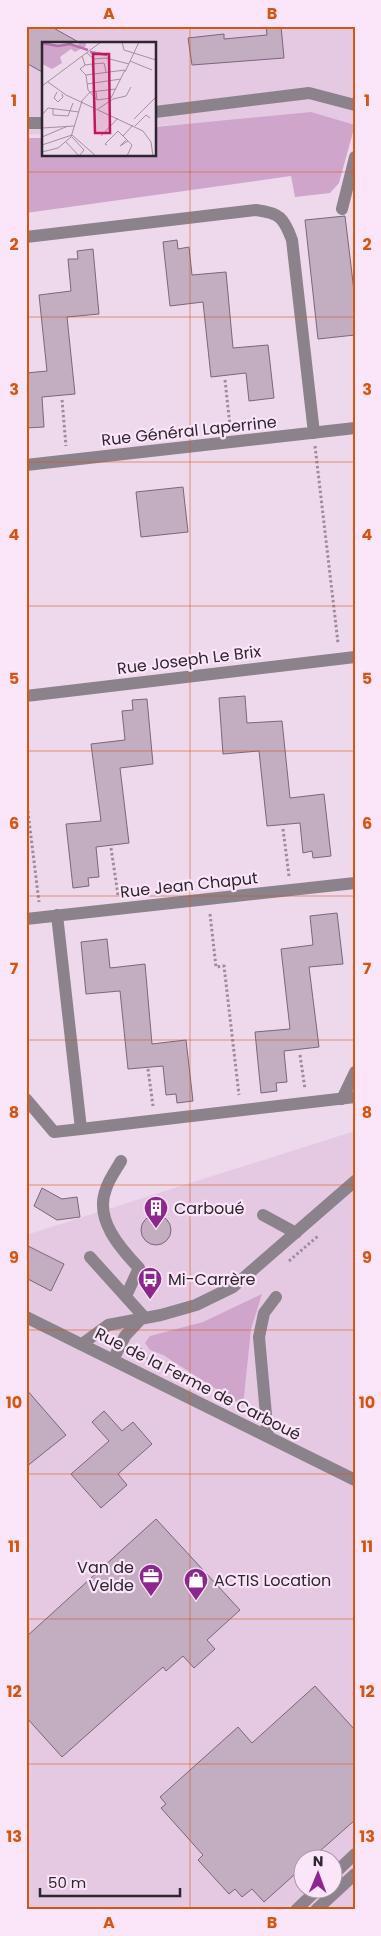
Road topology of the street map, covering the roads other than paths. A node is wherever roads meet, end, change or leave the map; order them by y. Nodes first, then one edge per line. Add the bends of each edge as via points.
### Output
1 (355, 105) edge
2 (156, 112) edge
3 (26, 123) edge
4 (42, 123) edge
5 (355, 157) edge
6 (342, 209) dead end
7 (26, 237) edge
8 (355, 428) edge
9 (314, 433) junction
10 (26, 466) edge
11 (355, 657) edge
12 (26, 696) edge
13 (355, 883) edge
14 (57, 915) junction
15 (26, 919) edge
16 (355, 1072) edge
17 (348, 1098) edge
18 (26, 1099) edge
19 (81, 1129) junction
20 (121, 1161) dead end
21 (355, 1181) edge
22 (263, 1215) dead end
23 (296, 1232) junction
24 (90, 1257) dead end
25 (126, 1296) junction
26 (276, 1296) dead end
27 (26, 1317) edge
28 (143, 1318) junction
29 (82, 1344) junction
30 (114, 1360) junction
31 (268, 1437) junction
32 (355, 1480) edge
33 (355, 1854) edge
34 (344, 1864) edge
35 (355, 1874) edge
36 (308, 1898) edge
37 (296, 1910) edge
38 (316, 1910) edge

1 - 2 street via 310,93
3 - 4 street
5 - 6 street
7 - 9 street via 256,210 279,216 286,222 292,240
8 - 9 street, Rue Général Laperrine
9 - 10 street, Rue Général Laperrine
11 - 12 street, Rue Joseph Le Brix
13 - 14 street, Rue Jean Chaput
14 - 15 street, Rue Jean Chaput
14 - 19 street
16 - 17 street
17 - 19 street
18 - 19 street via 54,1132
20 - 25 street via 105,1190 103,1211 116,1243 139,1268
21 - 23 street
22 - 23 street
23 - 28 street via 233,1287 196,1305
24 - 25 street
25 - 28 street
26 - 31 street via 264,1312 259,1337
27 - 29 street, Rue de la Ferme de Carboué
28 - 29 street via 108,1325
28 - 30 street via 125,1336
29 - 30 street, Rue de la Ferme de Carboué
30 - 31 street, Rue de la Ferme de Carboué
31 - 32 street, Rue de la Ferme de Carboué
33 - 34 street
35 - 38 street
36 - 37 street

